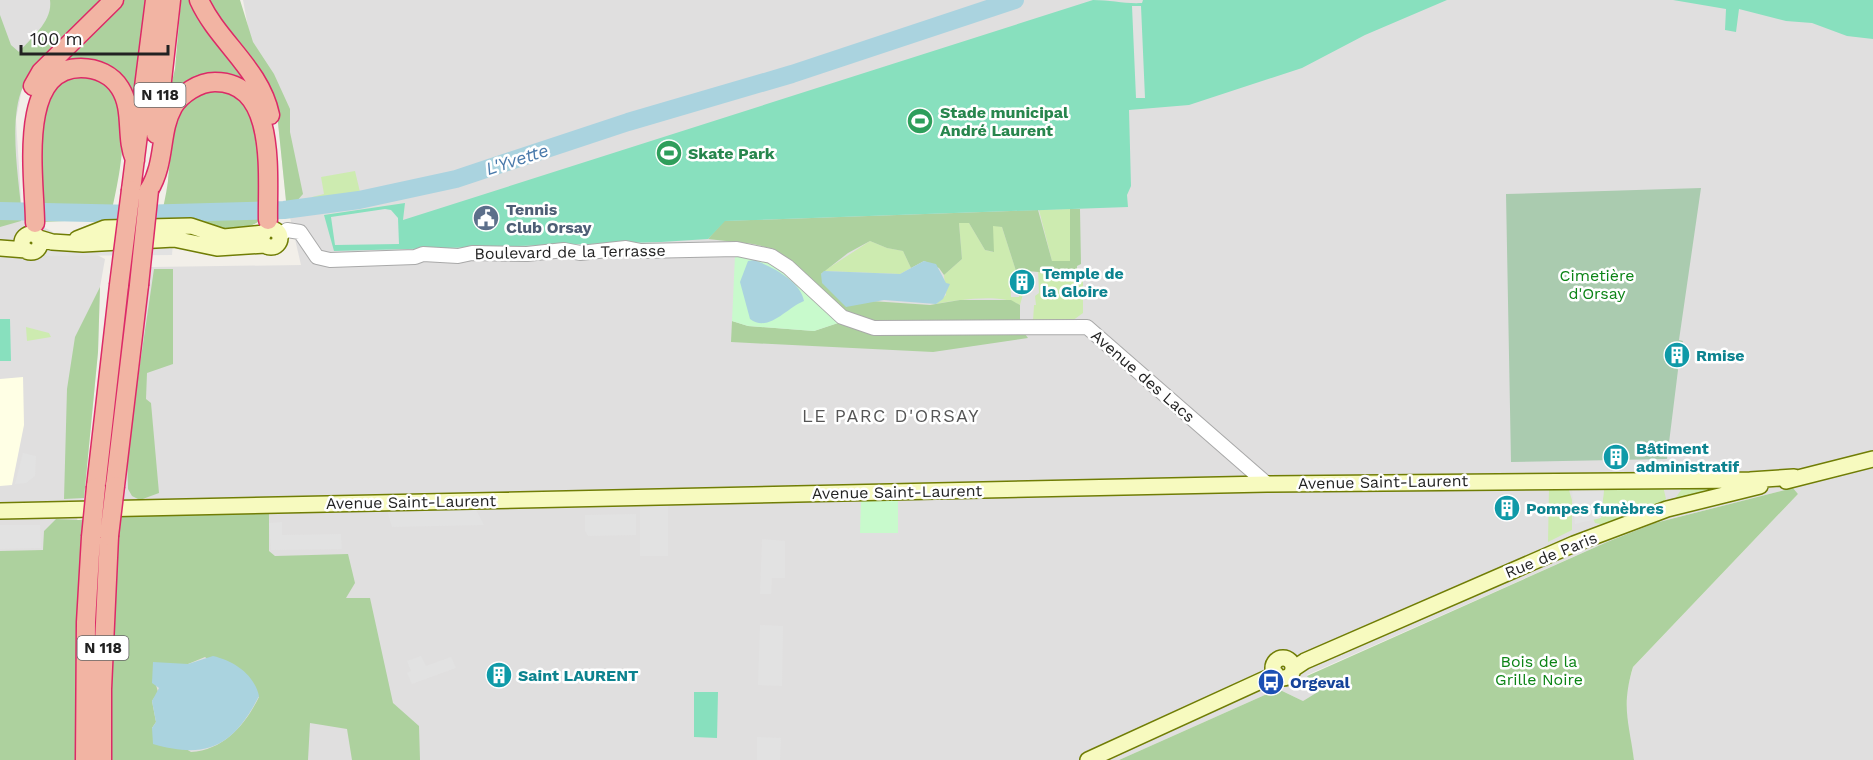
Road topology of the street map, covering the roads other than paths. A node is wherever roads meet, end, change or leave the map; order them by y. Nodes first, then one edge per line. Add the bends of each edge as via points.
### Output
1 (114, 0) edge
2 (155, 0) edge
3 (171, 0) edge
4 (199, 0) edge
5 (135, 160) junction
6 (150, 190) junction
7 (272, 200) junction
8 (31, 202) junction
9 (271, 231) junction
10 (33, 234) junction
11 (2, 248) edge
12 (854, 323) joint
13 (1873, 459) edge
14 (1794, 477) junction
15 (1267, 484) junction
16 (0, 511) edge
17 (100, 537) junction
18 (85, 760) edge
19 (102, 760) edge
20 (1088, 760) edge

1 - 8 highway via 42,72 28,95 23,125
2 - 5 highway, N 118
3 - 6 highway, N 118
4 - 7 highway via 253,75 267,104 273,132
5 - 8 highway via 130,149 127,102 114,80 82,68 61,73 46,86 36,106
5 - 17 highway, N 118, bridge via 96,487
6 - 7 highway via 159,173 174,107 192,90 214,82 229,84 247,94 260,115
6 - 17 highway, N 118, bridge via 115,486
7 - 9 highway
8 - 10 highway
9 - 10 main road via 217,248 174,239 83,244
9 - 12 street, Boulevard de la Terrasse via 300,232 317,257 330,260 423,254 458,256 472,252 526,254 541,250 580,253 626,248 754,251 788,267 832,310
10 - 11 main road
12 - 15 street, Avenue des Lacs via 898,329 1087,327
13 - 14 main road, Rue de Paris
14 - 15 main road, Avenue Saint-Laurent
14 - 20 main road, Rue de Paris via 1667,509 1574,544 1305,661 1286,677 1276,674
15 - 16 main road, Avenue Saint-Laurent
17 - 18 highway, N 118 via 86,622
17 - 19 highway, N 118

